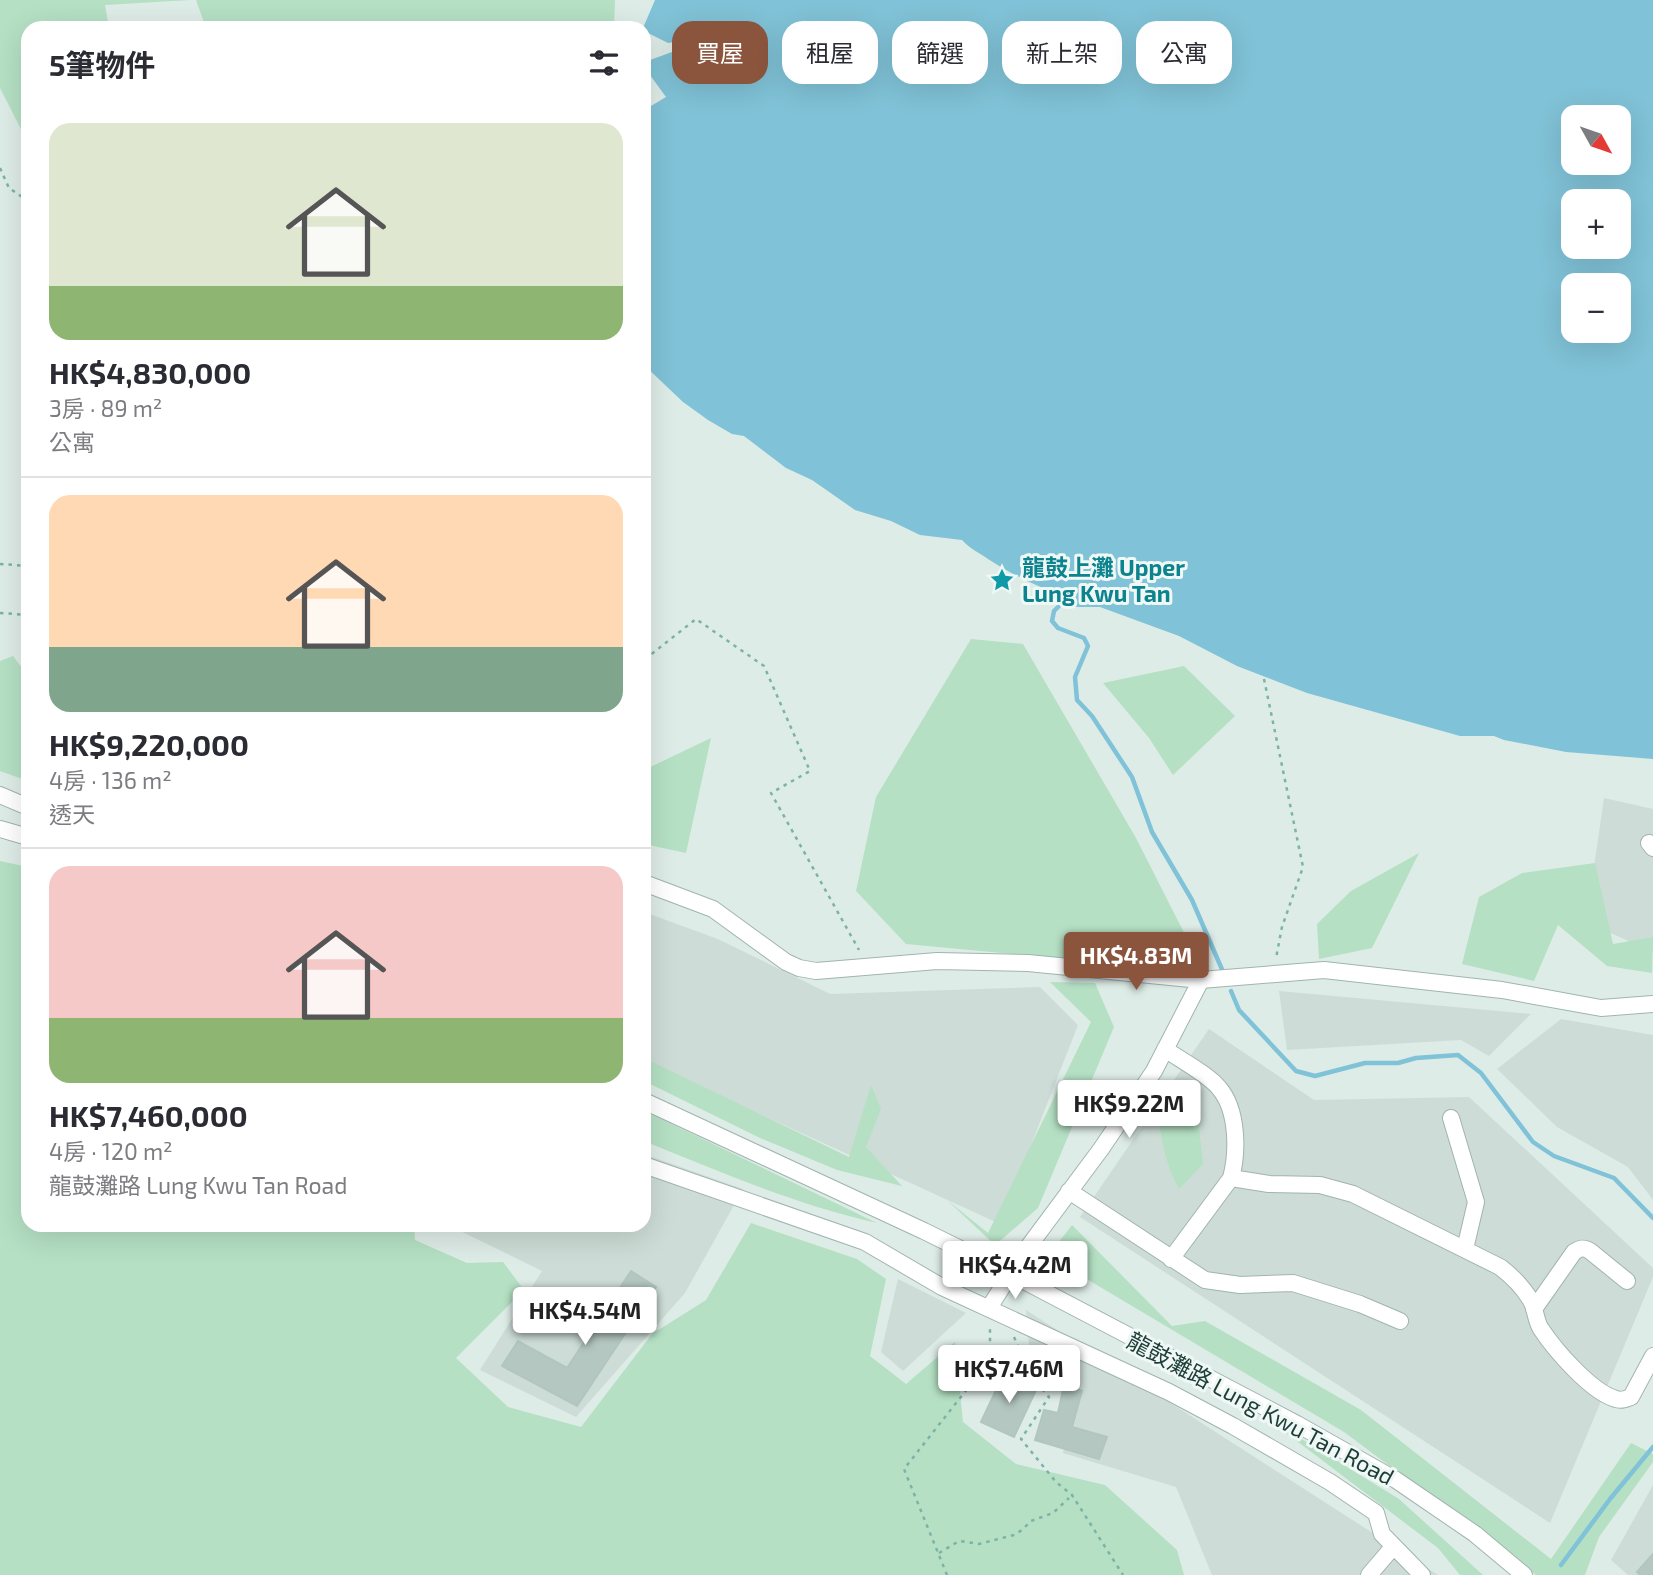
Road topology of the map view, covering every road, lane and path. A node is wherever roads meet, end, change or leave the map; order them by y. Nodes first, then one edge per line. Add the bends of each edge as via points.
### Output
1 (0, 169) edge
2 (21, 196) edge
3 (0, 564) edge
4 (21, 566) edge
5 (0, 613) edge
6 (21, 614) edge
7 (651, 654) edge
8 (1264, 680) dead end
9 (0, 795) edge
10 (21, 804) edge
11 (0, 829) edge
12 (21, 836) edge
13 (651, 886) edge
14 (859, 951) dead end
15 (1273, 975) junction
16 (1201, 980) junction
17 (1653, 1004) edge
18 (1165, 1049) junction
19 (651, 1104) edge
20 (1451, 1118) dead end
21 (651, 1167) edge
22 (1231, 1178) junction
23 (1069, 1191) junction
24 (1465, 1249) junction
25 (1171, 1259) junction
26 (1011, 1274) junction
27 (1627, 1280) dead end
28 (989, 1308) junction
29 (1534, 1309) junction
30 (1007, 1316) junction
31 (1400, 1321) dead end
32 (1653, 1356) edge
33 (1069, 1498) dead end
34 (1393, 1547) junction
35 (939, 1553) junction
36 (947, 1575) edge
37 (1123, 1575) edge
38 (1369, 1575) edge
39 (1422, 1575) edge
40 (1524, 1575) edge

1 - 2 path via 9,188
3 - 4 path
5 - 6 path
7 - 14 path via 696,619 764,666 810,771 771,793
8 - 15 path via 1303,867 1282,927
9 - 10 street
11 - 12 street
13 - 16 street via 713,909 786,962 816,971 937,961 1028,963
15 - 16 street
15 - 17 street via 1324,970 1502,990 1601,1008
16 - 18 street
18 - 22 street via 1218,1086 1229,1104
18 - 23 street
19 - 26 street, 龍鼓灘路 Lung Kwu Tan Road
20 - 24 street via 1476,1202
21 - 28 street via 865,1242 942,1287
22 - 24 street via 1320,1185 1353,1194
22 - 25 street
23 - 25 street
23 - 26 street
24 - 29 street via 1516,1280
25 - 31 street via 1205,1280 1240,1285 1293,1283
26 - 28 street
26 - 40 street, 龍鼓灘路 Lung Kwu Tan Road via 1396,1480 1475,1534
27 - 29 street via 1590,1251 1579,1249
28 - 30 street
28 - 35 path via 990,1360 904,1469
29 - 32 street via 1540,1327 1564,1358 1614,1399 1631,1397
30 - 34 street via 1169,1392 1330,1482 1376,1513 1382,1535
30 - 37 path via 1034,1378 1049,1397 1021,1438 1072,1495
33 - 35 path via 1053,1513 1031,1521 1014,1535 979,1544 960,1541
34 - 38 street
34 - 39 street
35 - 36 path

